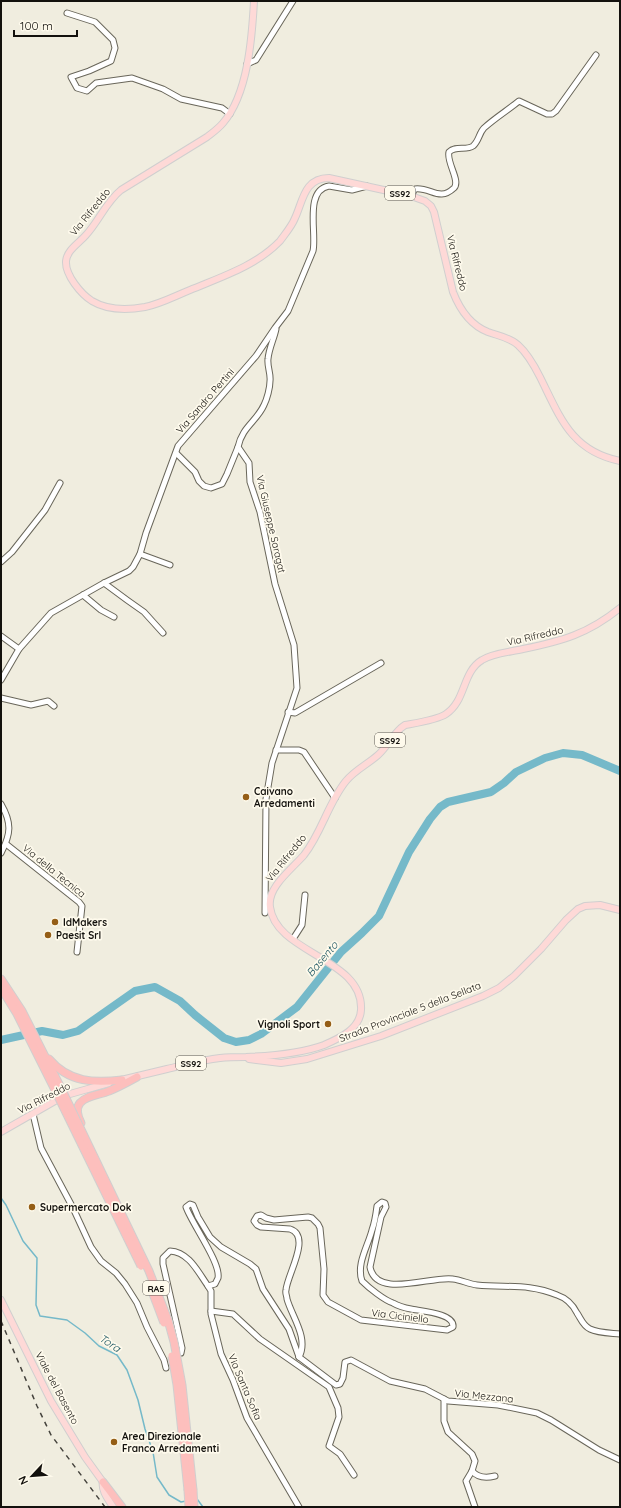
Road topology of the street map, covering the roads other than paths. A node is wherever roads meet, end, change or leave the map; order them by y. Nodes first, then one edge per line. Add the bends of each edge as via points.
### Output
1 (254, 1) edge
2 (293, 1) edge
3 (67, 14) dead end
4 (596, 55) dead end
5 (247, 64) junction
6 (230, 114) junction
7 (368, 186) junction
8 (412, 196) junction
9 (275, 328) junction
10 (238, 447) junction
11 (176, 453) junction
12 (620, 461) edge
13 (60, 483) dead end
14 (140, 554) junction
15 (1, 562) edge
16 (170, 565) dead end
17 (104, 583) junction
18 (83, 595) junction
19 (620, 608) edge
20 (114, 617) dead end
21 (163, 633) dead end
22 (1, 636) edge
23 (19, 649) junction
24 (381, 663) dead end
25 (1, 680) edge
26 (1, 698) edge
27 (54, 706) dead end
28 (288, 712) junction
29 (276, 750) junction
30 (335, 798) junction
31 (1, 804) edge
32 (6, 844) junction
33 (1, 853) edge
34 (305, 895) dead end
35 (620, 910) edge
36 (266, 914) dead end
37 (293, 939) junction
38 (77, 952) dead end
39 (1, 979) edge
40 (1, 988) edge
41 (19, 1012) junction
42 (40, 1052) junction
43 (246, 1057) junction
44 (137, 1077) junction
45 (122, 1080) junction
46 (58, 1089) junction
47 (33, 1114) junction
48 (1, 1132) edge
49 (106, 1182) junction
50 (208, 1286) junction
51 (1, 1300) edge
52 (211, 1311) junction
53 (620, 1334) edge
54 (181, 1353) dead end
55 (299, 1357) junction
56 (170, 1361) dead end
57 (323, 1374) junction
58 (329, 1387) junction
59 (444, 1400) junction
60 (620, 1460) edge
61 (472, 1471) junction
62 (354, 1475) dead end
63 (495, 1476) dead end
64 (103, 1482) junction
65 (190, 1506) edge
66 (113, 1507) edge
67 (122, 1507) edge
68 (299, 1507) edge
69 (475, 1507) edge

1 - 5 main road, Via Rifreddo / SS92
2 - 5 street via 256,60
3 - 6 street via 95,22 113,40 115,48 111,60 71,77 77,88 87,91 96,83 132,78 163,89 181,99 222,108
4 - 8 street via 556,111 547,114 520,101 486,127 472,147 449,152 456,181 454,188 441,195 415,189
5 - 6 main road, Via Rifreddo / SS92
6 - 7 main road, Via Rifreddo / SS92 via 221,126 207,137 116,194 86,235 70,251 66,259 68,270 75,285 90,300 121,309 144,307 164,301 247,265 266,253 289,228 306,191 315,180 329,178
7 - 8 main road, Via Rifreddo / SS92
7 - 9 street, Via Sandro Pertini via 352,190 325,186 317,195 312,215 315,243 313,251 290,307
8 - 12 main road, Via Rifreddo / SS92 via 425,201 434,212 453,292 466,317 480,328 506,337 522,348 570,433 599,455
9 - 10 street via 268,360 270,381 265,404 246,428
9 - 11 street, Via Sandro Pertini via 256,356 178,446
10 - 11 street via 222,484 211,488 204,486 195,472
10 - 28 street, Via Giuseppe Saragat via 249,463 250,482 294,645 297,688
11 - 14 street, Via Sandro Pertini
13 - 15 street via 45,510
14 - 16 street
14 - 17 street, Via Sandro Pertini via 129,571
17 - 18 street, Via Sandro Pertini
17 - 21 street via 144,612
18 - 20 street
18 - 23 street, Via Sandro Pertini via 51,613
19 - 30 main road, Via Rifreddo / SS92 via 584,632 563,640 482,660 471,670 461,697 451,710 438,718 401,728 379,754 351,775
22 - 23 street
23 - 25 street, Via Sandro Pertini
24 - 28 street via 295,713
26 - 27 street via 31,705 48,701
28 - 29 street, Via Giuseppe Saragat
29 - 30 street via 304,752
29 - 36 street, Via Giuseppe Saragat via 266,799
30 - 37 main road, Via Rifreddo / SS92 via 309,848 271,896 270,909 273,917 280,928
31 - 32 street via 10,827
32 - 33 street
32 - 38 street, Via della Tecnica via 82,906
34 - 37 street via 302,925
35 - 43 main road, Strada Provinciale 5 della Sellata via 600,905 578,909 500,988 415,1023 322,1055 292,1062 250,1060
37 - 43 main road, Via Rifreddo / SS92 via 345,975 357,991 361,1002 359,1019 346,1033 308,1050
39 - 41 highway, RA5
40 - 41 highway, RA5
41 - 42 highway, RA5
42 - 45 highway via 67,1074 78,1078 100,1082
42 - 46 highway, RA5
43 - 44 main road, Via Rifreddo / SS92 via 198,1062
44 - 45 main road, SS92
44 - 49 highway via 84,1100 77,1110
45 - 47 main road, Via Rifreddo / SS92 via 74,1093
46 - 49 highway, RA5, bridge
46 - 65 highway, RA5, bridge via 144,1273 170,1342
47 - 48 main road, Via Rifreddo / SS92
47 - 56 street via 41,1148 91,1247 120,1279 137,1303 166,1367
49 - 65 highway, RA5, bridge via 156,1289 174,1342 182,1385
50 - 52 street, Via Santa Sofia via 211,1291
50 - 54 street via 187,1257 170,1251 163,1258
50 - 55 street via 215,1284 218,1269 189,1216 186,1207 190,1204 193,1205 210,1237 256,1269 263,1289 289,1329
51 - 64 main road, Viale del Basento via 51,1402 84,1457
52 - 58 street via 233,1314 260,1339
52 - 68 street, Via Santa Sofia via 221,1354 247,1418
53 - 55 street, Via Ciciniello via 590,1330 582,1323 571,1303 559,1296 528,1286 475,1284 451,1278 407,1284 379,1280 371,1272 370,1267 386,1207 382,1202 377,1206 361,1265 362,1281 391,1303 409,1309 432,1312 452,1321 453,1327 447,1330 361,1320 328,1302 323,1295 324,1262 320,1228 315,1220 308,1216 279,1220 257,1216 254,1220 257,1225 290,1229 298,1235 299,1245 285,1291 303,1345
55 - 57 street, Via Mezzana
57 - 58 street
57 - 59 street, Via Mezzana via 334,1383 340,1384 344,1362 350,1360 390,1381 425,1389
58 - 62 street via 339,1417 329,1446 340,1454
59 - 60 street, Via Mezzana via 498,1405 537,1413
59 - 61 street via 445,1427 450,1435 472,1454 475,1461
61 - 63 street via 482,1477
61 - 69 street via 466,1481
64 - 66 main road, Viale del Basento via 102,1486
64 - 67 highway

